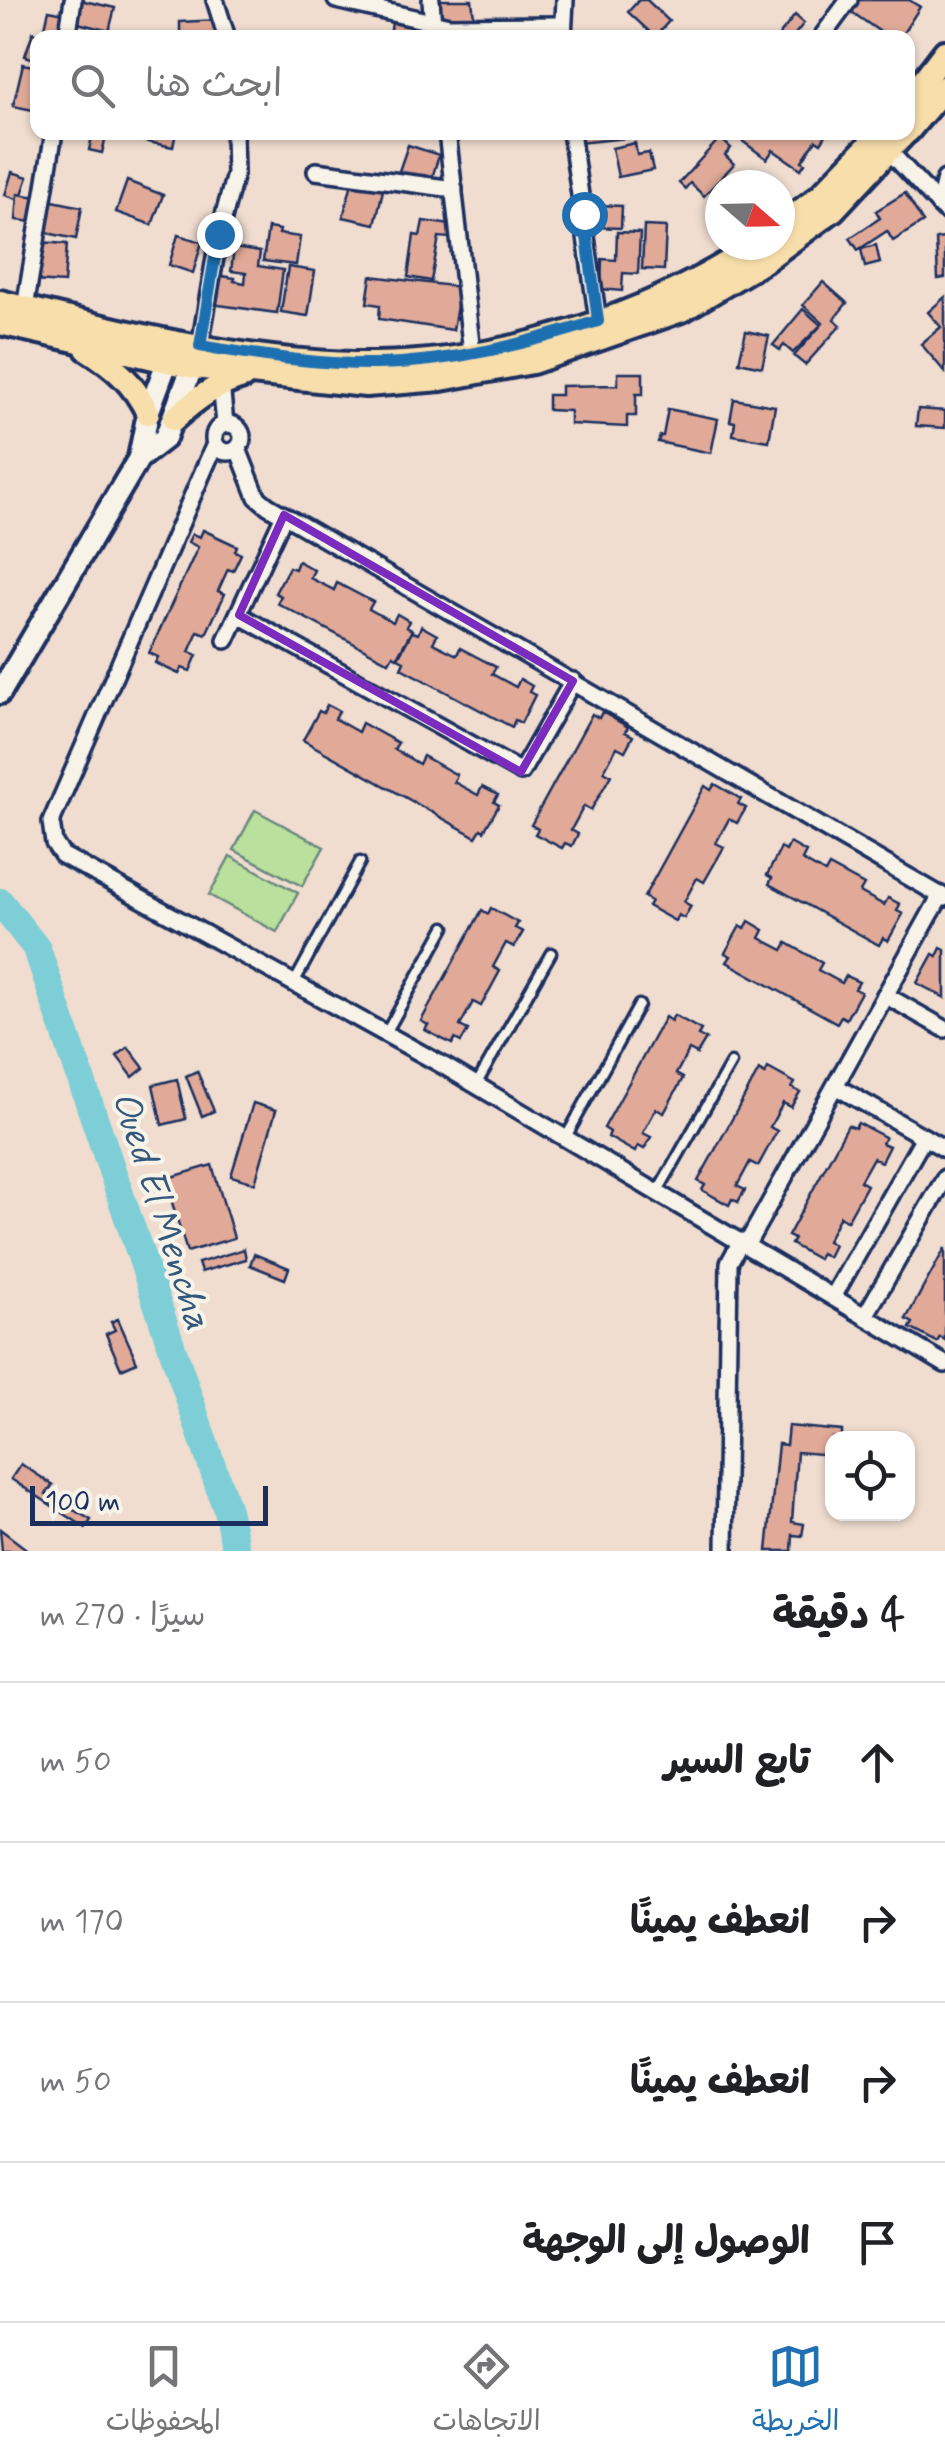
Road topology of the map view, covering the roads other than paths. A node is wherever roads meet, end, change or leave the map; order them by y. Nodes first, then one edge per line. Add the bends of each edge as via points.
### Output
1 (73, 0) edge
2 (216, 0) edge
3 (336, 0) edge
4 (431, 0) edge
5 (565, 0) edge
6 (848, 0) edge
7 (69, 30) edge
8 (225, 30) edge
9 (432, 30) edge
10 (515, 30) edge
11 (562, 30) edge
12 (827, 30) edge
13 (945, 52) edge
14 (945, 87) edge
15 (915, 91) edge
16 (915, 123) edge
17 (53, 140) edge
18 (234, 140) edge
19 (449, 140) edge
20 (572, 140) edge
21 (886, 142) edge
22 (316, 170) dead end
23 (945, 180) edge
24 (454, 189) junction
25 (942, 208) edge
26 (795, 215) edge
27 (731, 260) edge
28 (0, 302) edge
29 (24, 308) junction
30 (598, 321) junction
31 (0, 323) edge
32 (71, 339) junction
33 (172, 351) junction
34 (472, 353) junction
35 (197, 356) junction
36 (250, 374) junction
37 (221, 384) junction
38 (148, 413) junction
39 (174, 419) junction
40 (224, 424) junction
41 (215, 444) junction
42 (238, 448) junction
43 (139, 458) junction
44 (284, 516) junction
45 (238, 615) junction
46 (226, 640) dead end
47 (573, 681) junction
48 (0, 693) edge
49 (360, 862) dead end
50 (943, 896) edge
51 (445, 927) dead end
52 (551, 953) dead end
53 (294, 983) junction
54 (885, 995) junction
55 (639, 1005) dead end
56 (945, 1029) edge
57 (386, 1033) junction
58 (731, 1063) dead end
59 (476, 1084) junction
60 (834, 1086) junction
61 (566, 1137) junction
62 (924, 1137) junction
63 (945, 1149) edge
64 (945, 1178) edge
65 (658, 1191) junction
66 (744, 1242) junction
67 (833, 1297) junction
68 (865, 1316) junction
69 (945, 1364) edge
70 (725, 1551) edge

1 - 7 street
2 - 8 street
3 - 9 street
4 - 9 street
5 - 11 street
6 - 12 street
9 - 10 street
13 - 15 main road
14 - 16 main road
17 - 29 street
18 - 35 street via 235,174
19 - 24 street
20 - 30 street
21 - 25 street
21 - 26 main road
21 - 36 main road via 833,210 684,309 532,362 440,379 366,385
22 - 24 street
23 - 25 street
24 - 34 street
27 - 30 main road via 677,292
28 - 29 main road
29 - 33 main road
30 - 34 main road
31 - 32 main road
32 - 33 main road
32 - 38 main road via 116,368
33 - 35 main road
33 - 38 main road
34 - 35 main road via 375,364
35 - 36 main road
35 - 39 main road
36 - 37 main road
37 - 39 main road
37 - 40 street
38 - 43 main road
39 - 43 main road via 165,438
40 - 41 street via 214,434
40 - 42 street via 242,431
41 - 42 street via 226,452
41 - 53 street via 51,822 54,843 62,855
42 - 44 street via 256,497
43 - 48 main road
44 - 45 street
44 - 47 street
45 - 46 street
45 - 47 street via 521,772
47 - 50 street
49 - 53 lane
50 - 54 street
51 - 57 lane
52 - 59 lane
53 - 57 street
54 - 56 street
54 - 60 street
55 - 61 lane
57 - 59 street
58 - 65 lane
59 - 61 street
60 - 62 street
60 - 66 street
61 - 65 street
62 - 63 street
62 - 67 street
64 - 68 street
65 - 66 street
66 - 67 street
66 - 70 street via 729,1263
67 - 68 street
68 - 69 street

